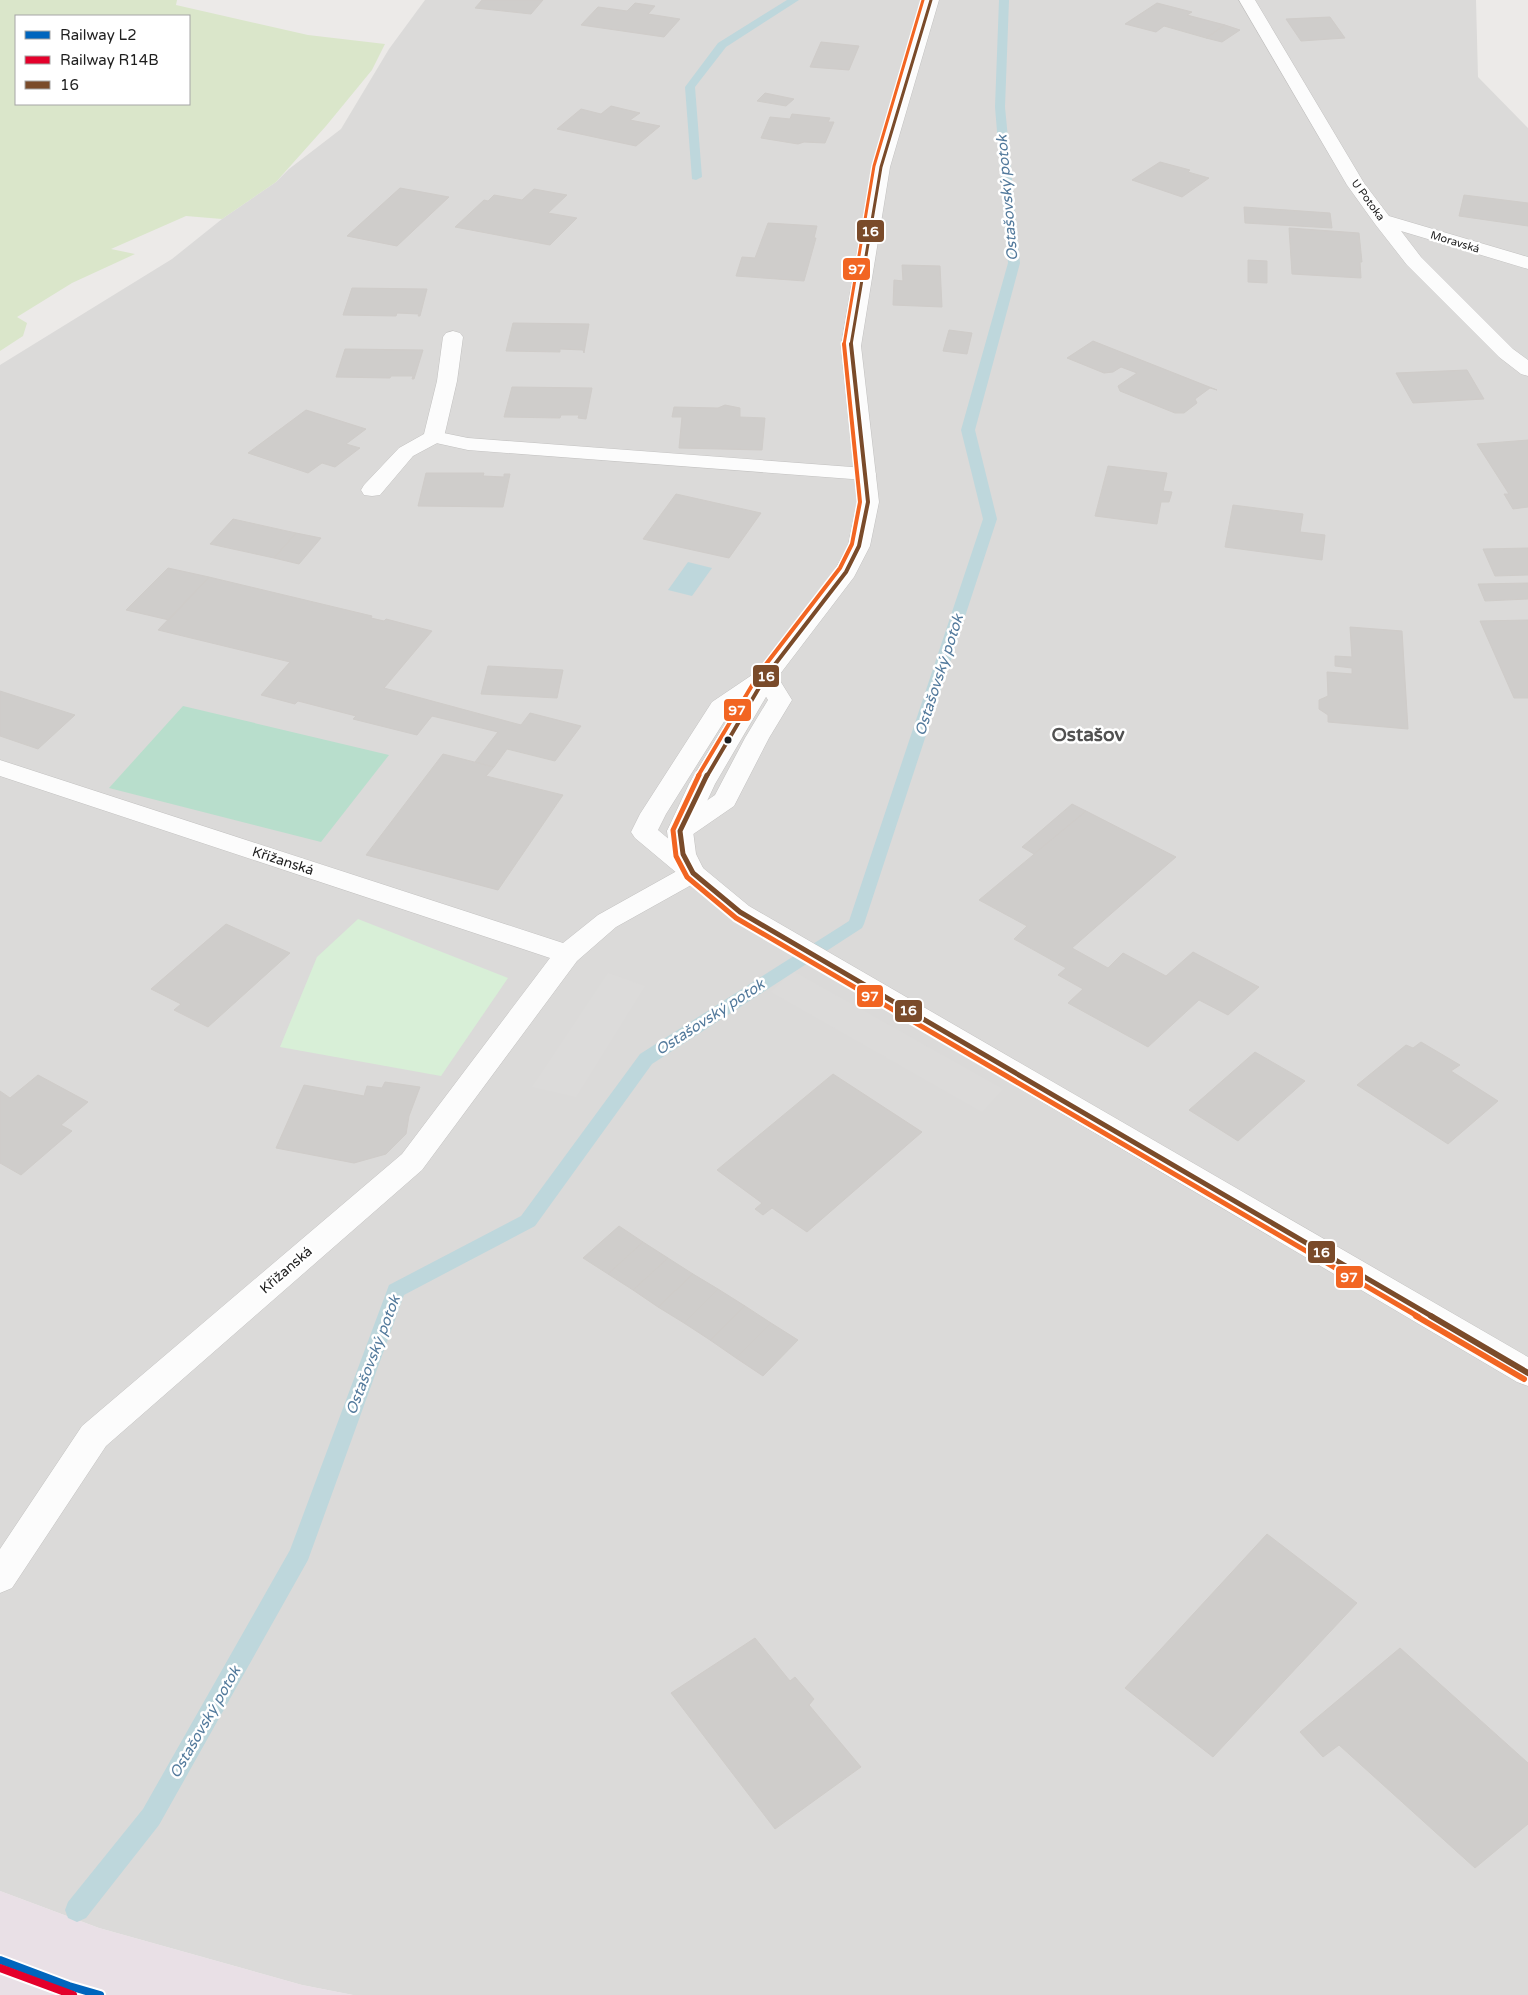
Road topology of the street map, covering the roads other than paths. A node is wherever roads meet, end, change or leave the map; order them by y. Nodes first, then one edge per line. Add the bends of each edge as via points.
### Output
1 (931, 0) edge
2 (1247, 0) edge
3 (1382, 220) junction
4 (1528, 263) edge
5 (453, 337) dead end
6 (1528, 370) edge
7 (434, 437) junction
8 (865, 474) junction
9 (372, 490) dead end
10 (766, 676) junction
11 (0, 768) edge
12 (693, 873) junction
13 (567, 954) junction
14 (1528, 1373) edge
15 (0, 1578) edge

1 - 8 street via 881,166 851,346
2 - 3 street, U Potoka via 1356,185
3 - 4 street, Moravská
3 - 6 street, U Potoka via 1414,261 1506,353
5 - 7 street
7 - 8 street via 468,444
7 - 9 street via 406,452
8 - 10 street via 868,502 859,546 846,572
10 - 12 street via 780,700 726,800 680,831 683,854
10 - 12 street via 721,707 644,832
11 - 13 street, Křižanská
12 - 13 street, Křižanská via 607,921
12 - 14 street via 740,912 832,968
13 - 15 street, Křižanská via 412,1162 94,1436

